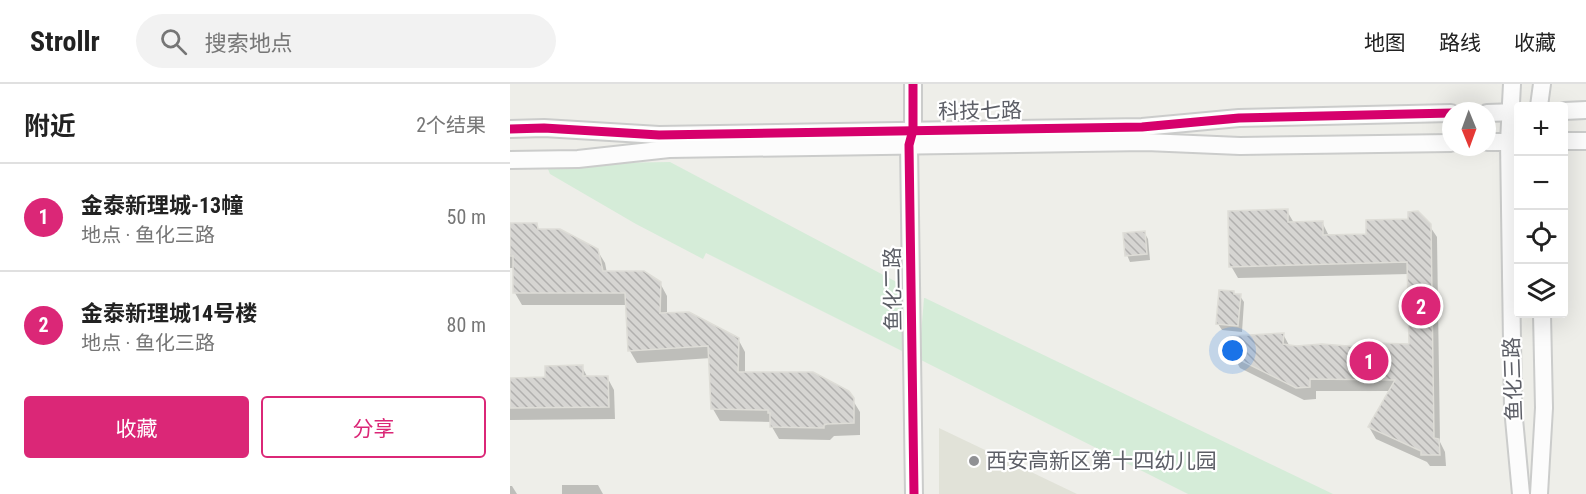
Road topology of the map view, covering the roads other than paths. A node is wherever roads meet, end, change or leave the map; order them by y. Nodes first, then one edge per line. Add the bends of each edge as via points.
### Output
1 (913, 84) edge
2 (1512, 84) edge
3 (1542, 84) edge
4 (1540, 102) edge
5 (1586, 110) edge
6 (1568, 111) edge
7 (1496, 112) edge
8 (1514, 112) edge
9 (1442, 113) edge
10 (510, 129) edge
11 (911, 137) junction
12 (1568, 141) edge
13 (1586, 141) edge
14 (1496, 142) edge
15 (1514, 142) edge
16 (1442, 143) edge
17 (510, 160) edge
18 (1514, 207) edge
19 (1542, 318) edge
20 (914, 494) edge
21 (1521, 494) edge
22 (1539, 494) edge

1 - 11 street, 鱼化二路
2 - 8 street, 鱼化三路
3 - 4 street
5 - 6 street
7 - 8 street
9 - 11 street, 科技七路 via 1239,118 1142,127
10 - 11 street, 科技七路 via 659,135
11 - 16 street, 科技七路 via 1240,146
11 - 17 street, 科技七路
11 - 20 street, 鱼化二路
12 - 13 street
14 - 15 street
18 - 21 street, 鱼化三路 via 1513,408
19 - 22 street, 鱼化三路 via 1544,408

